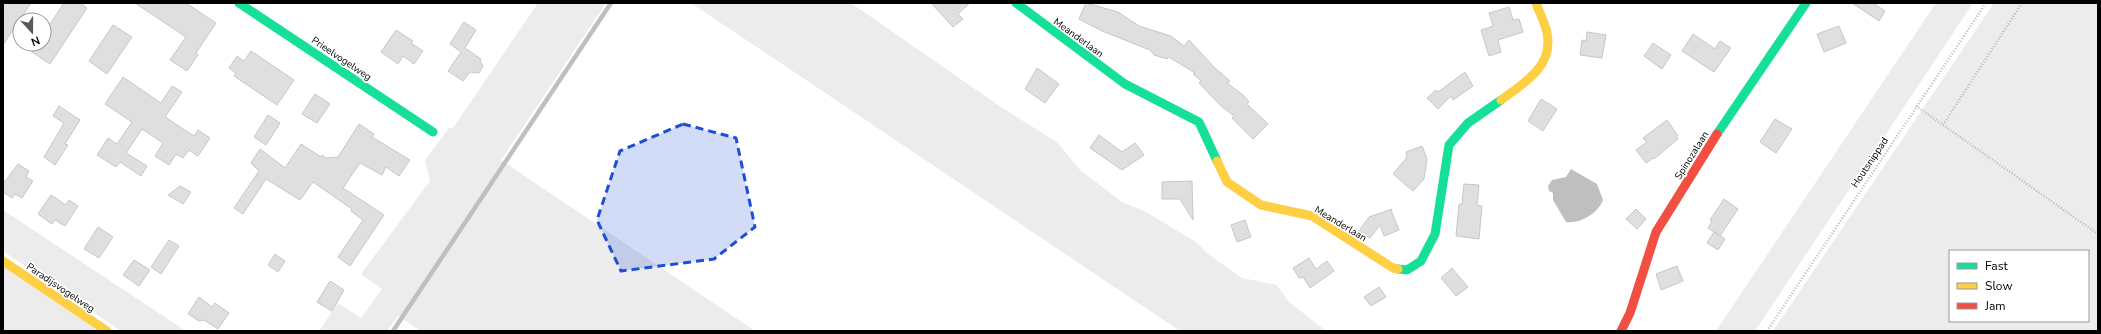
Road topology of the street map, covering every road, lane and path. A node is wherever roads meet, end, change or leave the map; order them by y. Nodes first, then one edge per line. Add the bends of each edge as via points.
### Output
1 (239, 3) edge
2 (1016, 3) edge
3 (1536, 3) edge
4 (1806, 3) edge
5 (1986, 3) edge
6 (2022, 3) edge
7 (1916, 106) junction
8 (1943, 125) junction
9 (432, 132) dead end
10 (2098, 234) edge
11 (3, 261) edge
12 (107, 331) edge
13 (1621, 331) edge
14 (1767, 331) edge

1 - 9 street, Prieelvogelweg
2 - 3 street, Meanderlaan via 1125,84 1199,122 1227,182 1261,206 1312,216 1393,268 1407,270 1421,262 1435,234 1448,146 1468,123 1535,75 1547,54 1547,33
4 - 13 street, Spinozalaan via 1711,142 1656,232 1630,314
5 - 7 path, Houtsnippad
6 - 8 path
7 - 8 path
7 - 14 path, Houtsnippad
8 - 10 path
11 - 12 street, Paradijsvogelweg

